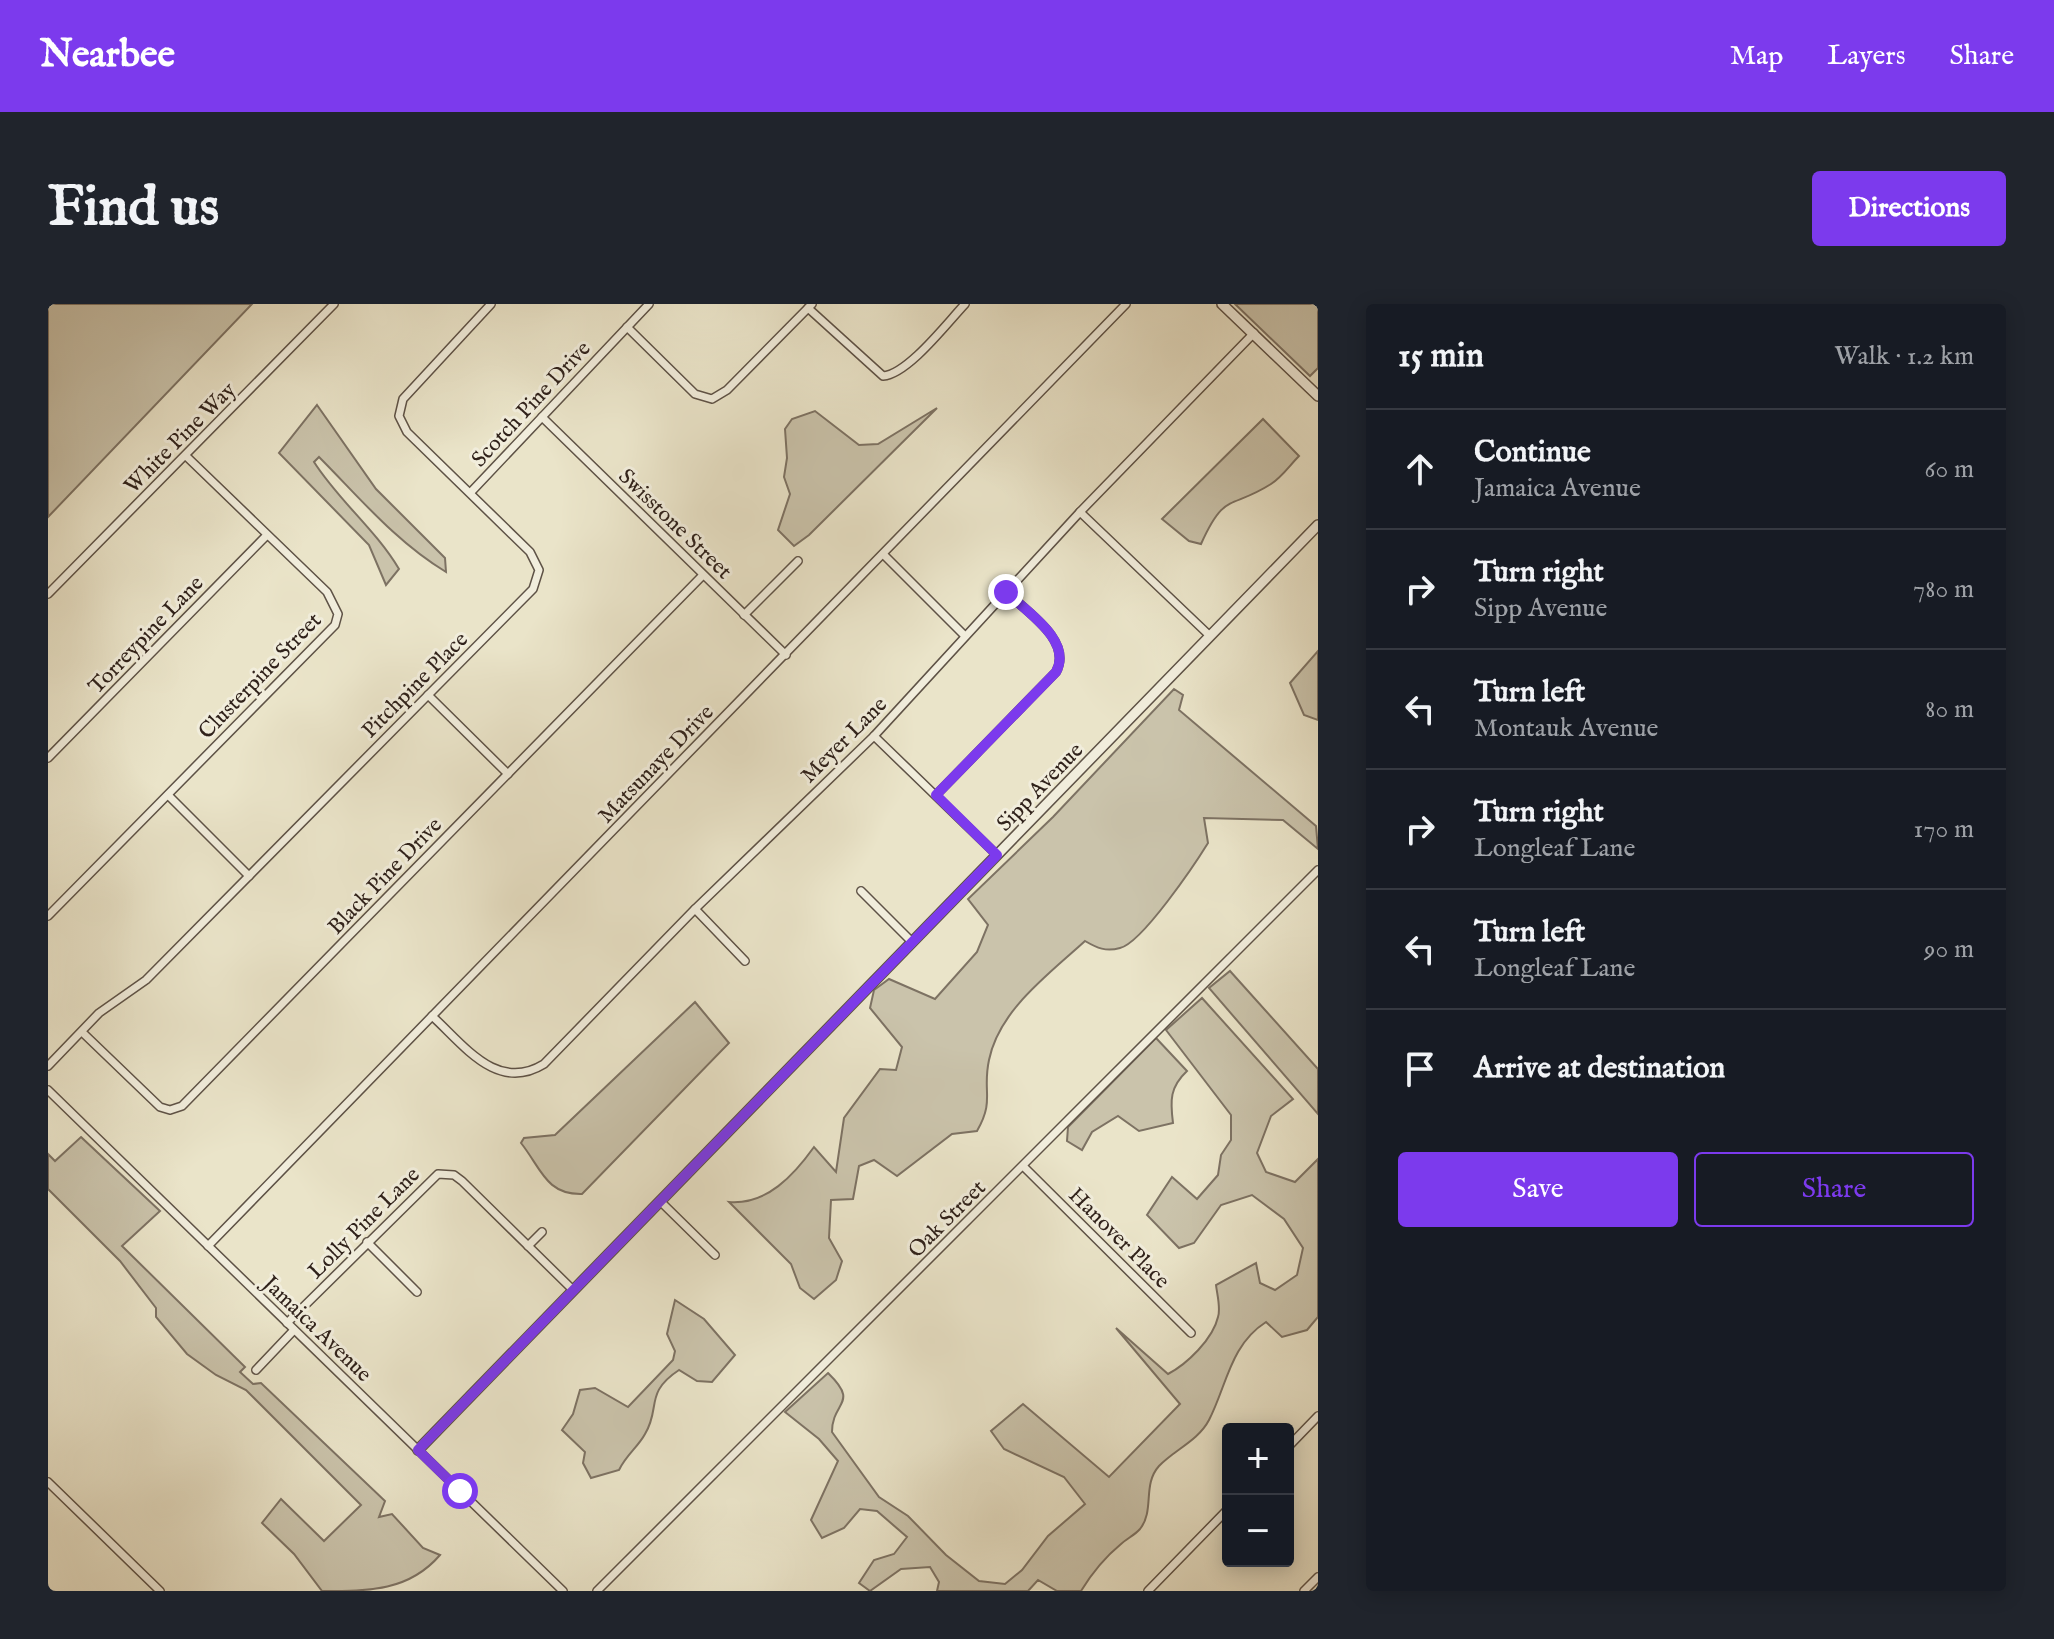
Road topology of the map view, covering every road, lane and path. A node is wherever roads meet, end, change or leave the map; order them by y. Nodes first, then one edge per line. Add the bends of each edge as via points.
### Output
1 (334, 304) edge
2 (491, 304) edge
3 (649, 304) edge
4 (965, 304) edge
5 (1126, 304) edge
6 (1222, 304) edge
7 (810, 306) edge
8 (627, 327) junction
9 (1254, 333) junction
10 (1318, 396) edge
11 (542, 417) junction
12 (186, 456) junction
13 (471, 492) junction
14 (1080, 512) junction
15 (1318, 525) edge
16 (267, 535) junction
17 (883, 554) junction
18 (798, 561) dead end
19 (703, 575) junction
20 (1006, 592) junction
21 (48, 594) edge
22 (744, 615) junction
23 (965, 636) junction
24 (1210, 636) junction
25 (786, 655) junction
26 (428, 695) junction
27 (874, 736) junction
28 (48, 758) edge
29 (508, 774) junction
30 (168, 795) junction
31 (936, 795) junction
32 (997, 855) junction
33 (1318, 870) edge
34 (249, 876) junction
35 (861, 891) dead end
36 (695, 909) junction
37 (48, 916) edge
38 (912, 942) junction
39 (745, 961) dead end
40 (432, 1016) junction
41 (82, 1032) junction
42 (48, 1066) edge
43 (48, 1090) edge
44 (1023, 1166) junction
45 (660, 1201) junction
46 (542, 1232) dead end
47 (367, 1242) junction
48 (208, 1246) junction
49 (528, 1246) junction
50 (715, 1255) dead end
51 (573, 1290) junction
52 (417, 1292) dead end
53 (291, 1326) junction
54 (1191, 1333) dead end
55 (256, 1370) dead end
56 (1318, 1416) edge
57 (1294, 1441) edge
58 (418, 1450) junction
59 (48, 1482) edge
60 (1222, 1515) edge
61 (1318, 1577) edge
62 (160, 1591) edge
63 (563, 1591) edge
64 (597, 1591) edge
65 (1148, 1591) edge
66 (1304, 1591) edge

1 - 12 street, White Pine Way
2 - 13 street, Pitchpine Place via 400,406 407,432
3 - 8 street, Scotch Pine Drive
4 - 7 street via 898,371 883,376
5 - 17 street, Matsunaye Drive
6 - 9 street
7 - 8 street via 712,399 695,394
8 - 11 street, Scotch Pine Drive
9 - 10 street
9 - 14 street, Meyer Lane
11 - 13 street, Scotch Pine Drive
11 - 19 street, Swisstone Street
12 - 16 street, Clusterpine Street
12 - 21 street, White Pine Way
13 - 26 street, Pitchpine Place via 537,560 538,579
14 - 20 street, Meyer Lane
14 - 24 street
15 - 24 street, Sipp Avenue
16 - 28 street, Torreypine Lane
16 - 30 street, Clusterpine Street via 327,592 336,605 335,625
17 - 23 street
17 - 25 street, Matsunaye Drive
18 - 22 street
19 - 22 street, Swisstone Street
19 - 29 street, Black Pine Drive
20 - 23 street, Meyer Lane
20 - 31 street via 1051,635 1062,662
22 - 25 street, Swisstone Street
23 - 27 street, Meyer Lane
24 - 32 street, Sipp Avenue
25 - 40 street, Matsunaye Drive
26 - 29 street
26 - 34 street, Pitchpine Place
27 - 31 street
27 - 36 street, Meyer Lane
29 - 41 street, Black Pine Drive via 182,1106 160,1107
30 - 34 street
30 - 37 street, Clusterpine Street
31 - 32 street
32 - 38 street, Sipp Avenue
33 - 44 street, Oak Street
34 - 41 street, Pitchpine Place via 146,980 99,1013
35 - 38 street
36 - 39 street
36 - 40 street, Meyer Lane via 532,1071 516,1075 486,1067
38 - 45 street, Sipp Avenue
40 - 48 street, Matsunaye Drive
41 - 42 street, Pitchpine Place
43 - 48 street, Jamaica Avenue
44 - 54 street, Hanover Place
44 - 64 street, Oak Street
45 - 50 street
45 - 51 street, Sipp Avenue
46 - 49 street
47 - 49 street, Lolly Pine Lane via 431,1179 445,1173 462,1181
47 - 52 street
47 - 53 street, Lolly Pine Lane
48 - 53 street, Jamaica Avenue
49 - 51 street, Lolly Pine Lane
51 - 58 street, Sipp Avenue
53 - 55 street, Lolly Pine Lane
53 - 58 street, Jamaica Avenue
56 - 57 street
58 - 63 street, Jamaica Avenue
59 - 62 street
60 - 65 street
61 - 66 street

